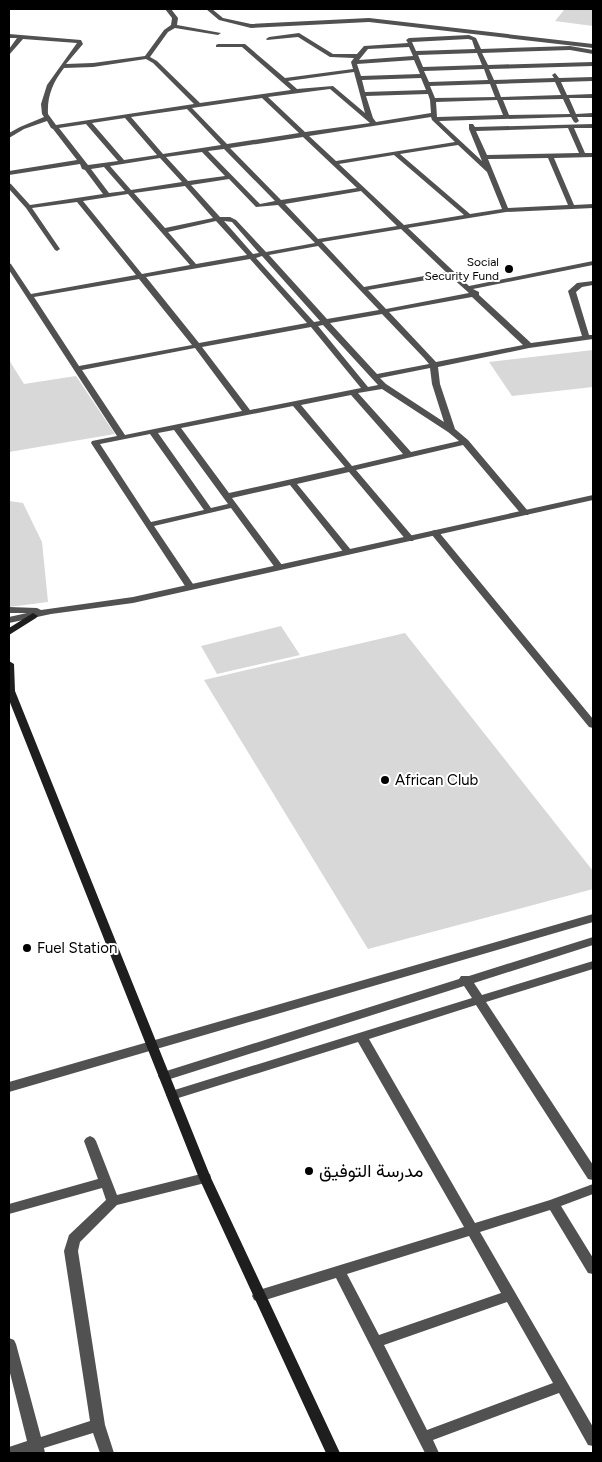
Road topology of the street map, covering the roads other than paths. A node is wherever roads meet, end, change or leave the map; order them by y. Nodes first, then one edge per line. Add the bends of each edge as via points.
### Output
1 (168, 9) edge
2 (209, 9) edge
3 (174, 26) junction
4 (218, 33) dead end
5 (9, 36) edge
6 (21, 37) junction
7 (269, 39) dead end
8 (539, 40) junction
9 (411, 45) junction
10 (218, 46) dead end
11 (593, 46) edge
12 (544, 50) junction
13 (478, 52) junction
14 (593, 52) edge
15 (9, 53) edge
16 (415, 56) junction
17 (147, 58) junction
18 (356, 59) junction
19 (593, 64) edge
20 (551, 65) junction
21 (62, 66) junction
22 (485, 67) junction
23 (420, 69) junction
24 (356, 70) junction
25 (423, 76) junction
26 (358, 78) junction
27 (284, 80) junction
28 (558, 80) junction
29 (593, 80) edge
30 (492, 82) junction
31 (426, 84) junction
32 (296, 91) junction
33 (430, 92) junction
34 (363, 94) junction
35 (263, 96) junction
36 (565, 96) junction
37 (593, 96) edge
38 (499, 98) junction
39 (432, 100) junction
40 (198, 105) junction
41 (188, 107) junction
42 (593, 115) edge
43 (126, 116) junction
44 (574, 116) junction
45 (433, 117) junction
46 (48, 118) junction
47 (507, 118) junction
48 (468, 119) junction
49 (88, 122) junction
50 (372, 122) junction
51 (570, 126) junction
52 (578, 126) junction
53 (593, 126) edge
54 (53, 127) junction
55 (472, 130) junction
56 (304, 134) junction
57 (9, 136) edge
58 (458, 143) junction
59 (226, 146) junction
60 (204, 150) junction
61 (395, 153) junction
62 (584, 155) junction
63 (593, 155) edge
64 (163, 156) junction
65 (550, 156) junction
66 (484, 157) junction
67 (122, 162) junction
68 (334, 163) junction
69 (106, 164) junction
70 (82, 165) junction
71 (490, 171) junction
72 (9, 173) edge
73 (230, 177) junction
74 (9, 185) edge
75 (185, 185) junction
76 (363, 189) junction
77 (130, 193) junction
78 (108, 196) junction
79 (80, 201) junction
80 (280, 203) junction
81 (593, 206) edge
82 (28, 207) junction
83 (572, 207) junction
84 (506, 210) junction
85 (469, 216) junction
86 (218, 219) junction
87 (403, 227) junction
88 (163, 231) junction
89 (318, 242) junction
90 (57, 249) dead end
91 (264, 255) junction
92 (251, 257) junction
93 (593, 263) edge
94 (9, 266) edge
95 (195, 267) junction
96 (453, 273) junction
97 (142, 276) junction
98 (593, 284) edge
99 (468, 288) junction
100 (363, 289) junction
101 (476, 294) junction
102 (30, 296) junction
103 (386, 313) junction
104 (326, 323) junction
105 (314, 326) junction
106 (590, 337) edge
107 (529, 346) junction
108 (198, 347) junction
109 (434, 365) junction
110 (78, 368) junction
111 (374, 377) junction
112 (383, 386) junction
113 (366, 388) junction
114 (352, 392) junction
115 (296, 403) junction
116 (247, 412) junction
117 (176, 426) junction
118 (152, 430) junction
119 (451, 430) junction
120 (122, 437) junction
121 (465, 442) junction
122 (408, 454) junction
123 (351, 469) junction
124 (293, 484) junction
125 (227, 496) junction
126 (593, 497) edge
127 (234, 504) junction
128 (209, 511) junction
129 (526, 513) junction
130 (149, 525) junction
131 (435, 533) junction
132 (410, 539) junction
133 (348, 552) junction
134 (279, 568) junction
135 (190, 587) junction
136 (9, 610) edge
137 (51, 611) junction
138 (33, 616) junction
139 (9, 620) edge
140 (9, 632) edge
141 (9, 664) edge
142 (9, 690) edge
143 (593, 725) edge
144 (593, 918) edge
145 (593, 941) edge
146 (593, 965) edge
147 (465, 979) junction
148 (479, 1000) junction
149 (361, 1036) junction
150 (152, 1046) junction
151 (164, 1076) junction
152 (9, 1087) edge
153 (172, 1095) junction
154 (90, 1141) dead end
155 (593, 1175) edge
156 (205, 1178) junction
157 (106, 1182) junction
158 (593, 1189) edge
159 (113, 1201) junction
160 (553, 1204) junction
161 (9, 1209) edge
162 (472, 1230) junction
163 (593, 1269) edge
164 (339, 1271) junction
165 (259, 1296) junction
166 (509, 1296) junction
167 (375, 1342) junction
168 (9, 1344) edge
169 (561, 1386) junction
170 (98, 1425) junction
171 (425, 1437) junction
172 (593, 1440) edge
173 (37, 1450) edge
174 (9, 1453) edge
175 (108, 1453) edge
176 (333, 1453) edge
177 (432, 1453) edge

1 - 3 street via 175,18
2 - 8 street via 221,19 250,26 370,20
3 - 4 street
3 - 17 street via 166,31
5 - 6 street
6 - 15 street
6 - 21 street via 79,41 80,44
7 - 18 street via 299,35 332,56
8 - 11 street
8 - 12 street
9 - 13 street via 409,40 413,39 469,37 474,40
9 - 16 street
9 - 18 street via 366,47
10 - 27 street via 243,45
12 - 13 street
12 - 14 street via 570,48
12 - 20 street
13 - 16 street
13 - 22 street
16 - 18 street
16 - 23 street
17 - 21 street
17 - 40 street
18 - 24 street
19 - 20 street
20 - 22 street
20 - 28 street
21 - 46 street via 46,91 43,104
22 - 23 street
22 - 30 street
23 - 25 street
24 - 26 street
24 - 27 street
25 - 26 street
25 - 31 street
26 - 34 street
27 - 32 street
28 - 29 street
28 - 30 street
28 - 36 street
30 - 31 street
30 - 38 street
31 - 33 street
32 - 35 street
32 - 50 street via 331,87
33 - 34 street
33 - 39 street
34 - 50 street
35 - 40 street
35 - 56 street
36 - 37 street
36 - 38 street
36 - 44 street
38 - 39 street
38 - 47 street
39 - 45 street
40 - 41 street
41 - 43 street
41 - 59 street
42 - 44 street
43 - 49 street
43 - 64 street
44 - 47 street
44 - 52 street
45 - 48 street
45 - 50 street
45 - 58 street
46 - 54 street
46 - 57 street
47 - 48 street
48 - 55 street
49 - 54 street
49 - 67 street
50 - 56 street
51 - 52 street
51 - 55 street
51 - 62 street
52 - 53 street
54 - 70 street
55 - 66 street
56 - 59 street
56 - 68 street
58 - 61 street
58 - 71 street
59 - 60 street
59 - 80 street
60 - 64 street
60 - 73 street
61 - 68 street
61 - 85 street
62 - 63 street
62 - 65 street
64 - 67 street
64 - 75 street
65 - 66 street
65 - 83 street
66 - 71 street
67 - 69 street
68 - 76 street
69 - 70 street
69 - 77 street
70 - 72 street
70 - 78 street
71 - 84 street
73 - 75 street
73 - 80 street via 256,204
74 - 82 street
75 - 77 street
75 - 86 street
76 - 80 street
76 - 87 street
77 - 78 street
77 - 88 street
78 - 79 street
79 - 82 street
79 - 97 street
80 - 89 street
81 - 83 street
82 - 90 street
83 - 84 street
84 - 85 street
85 - 87 street
86 - 88 street
86 - 91 street via 234,221
86 - 92 street
87 - 89 street
87 - 96 street
88 - 95 street
89 - 91 street
89 - 100 street
91 - 92 street
91 - 104 street
92 - 95 street
92 - 105 street
93 - 99 street
94 - 102 street
95 - 97 street
96 - 99 street
96 - 100 street
97 - 102 street
97 - 108 street
98 - 106 street via 580,285 572,291
99 - 101 street
100 - 103 street
101 - 103 street
101 - 107 street
102 - 110 street
103 - 104 street
103 - 109 street
104 - 105 street
104 - 111 street
105 - 108 street
105 - 113 street
106 - 107 street
107 - 109 street
108 - 110 street
108 - 116 street
109 - 111 street
109 - 119 street via 436,384
110 - 120 street
111 - 112 street
112 - 113 street
112 - 119 street
113 - 114 street
114 - 115 street
114 - 122 street
115 - 116 street
115 - 123 street
116 - 117 street
117 - 118 street
117 - 125 street
118 - 120 street
118 - 128 street
119 - 121 street
120 - 130 street via 95,443
121 - 122 street
121 - 129 street
122 - 123 street
123 - 124 street
123 - 132 street
124 - 125 street
124 - 133 street
125 - 127 street
126 - 129 street
127 - 128 street
127 - 134 street
128 - 130 street
129 - 131 street
130 - 135 street
131 - 132 street
131 - 143 street
132 - 133 street
133 - 134 street
134 - 135 street
135 - 137 street via 134,600
136 - 137 street
137 - 138 street
138 - 139 street
138 - 140 main road
141 - 142 main road
142 - 150 main road
144 - 150 street
145 - 147 street
146 - 148 street
147 - 148 street
147 - 151 street
148 - 149 street
148 - 155 street
149 - 153 street
149 - 162 street
150 - 151 main road
150 - 152 street
151 - 153 main road
153 - 156 main road
154 - 157 street
156 - 159 street
156 - 165 main road
157 - 159 street
157 - 161 street
158 - 160 street
159 - 170 street via 74,1239 71,1250
160 - 162 street
160 - 163 street
162 - 164 street
162 - 166 street
164 - 165 street
164 - 167 street
165 - 176 main road
166 - 167 street
166 - 169 street
167 - 171 street
168 - 173 street
169 - 171 street
169 - 172 street
170 - 173 street
170 - 175 street
171 - 177 street
173 - 174 street

